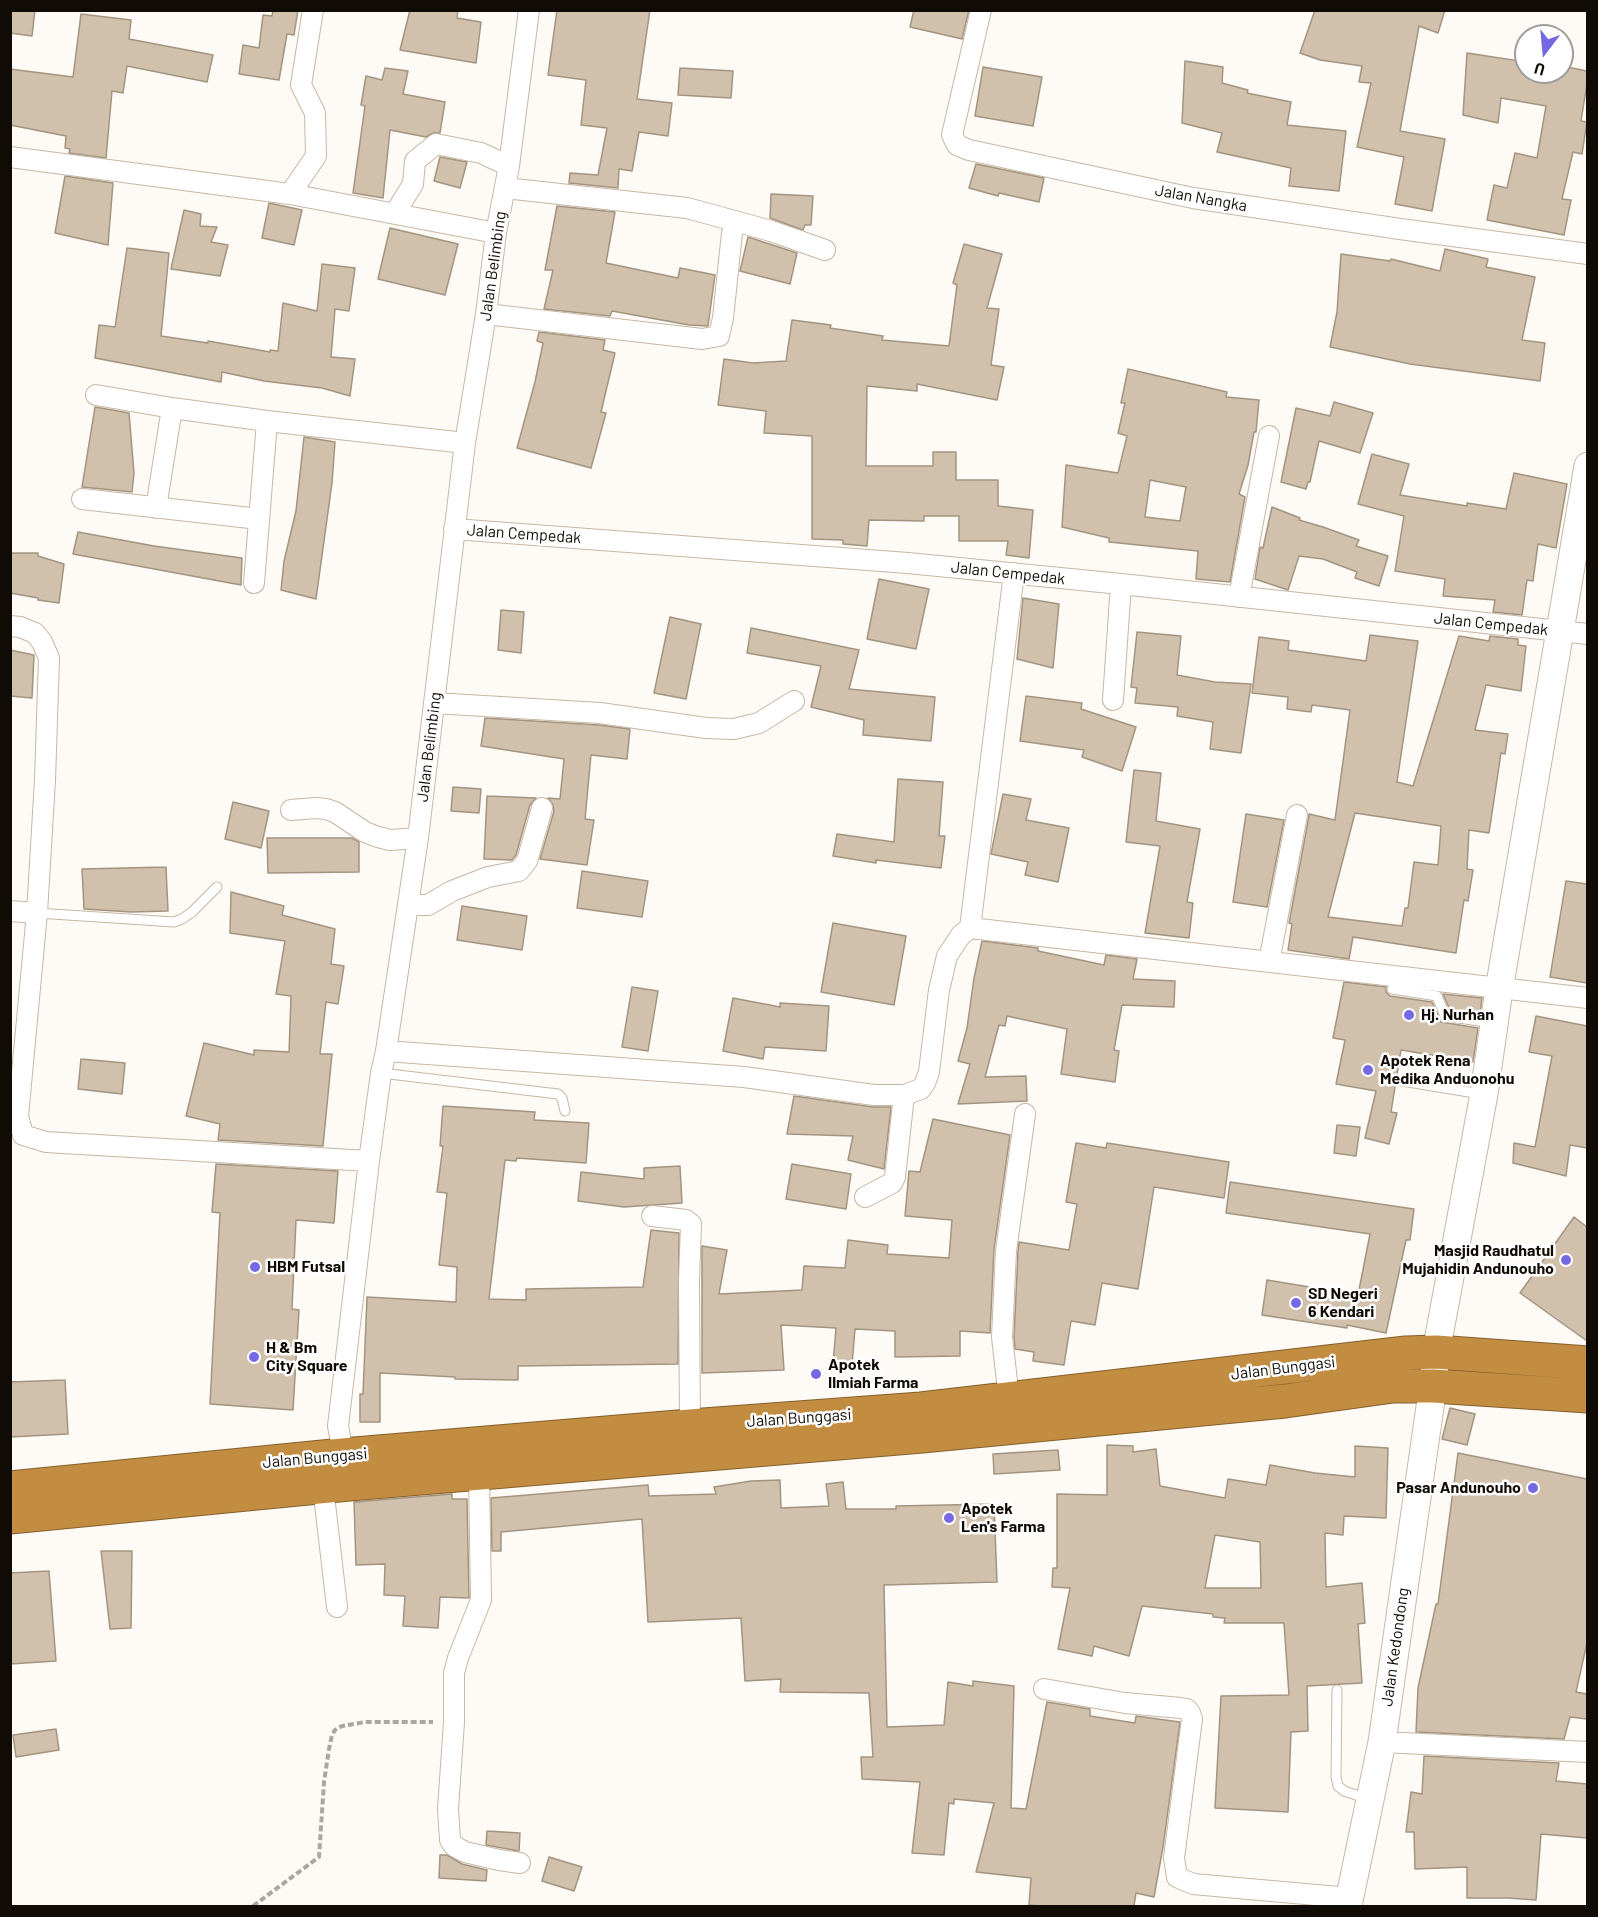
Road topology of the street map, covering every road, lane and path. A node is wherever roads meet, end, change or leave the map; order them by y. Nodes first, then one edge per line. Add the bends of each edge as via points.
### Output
1 (313, 10) edge
2 (529, 10) edge
3 (981, 10) edge
4 (10, 157) edge
5 (509, 166) junction
6 (505, 188) junction
7 (290, 194) junction
8 (395, 213) junction
9 (496, 233) junction
10 (732, 233) dead end
11 (825, 250) dead end
12 (1587, 254) edge
13 (486, 314) junction
14 (96, 395) dead end
15 (172, 408) junction
16 (267, 421) junction
17 (1269, 436) dead end
18 (465, 443) junction
19 (1587, 466) edge
20 (82, 499) dead end
21 (156, 508) junction
22 (259, 519) junction
23 (454, 529) junction
24 (1014, 573) junction
25 (254, 583) dead end
26 (1121, 584) junction
27 (1239, 597) junction
28 (10, 626) edge
29 (1561, 631) junction
30 (1587, 634) edge
31 (1113, 700) dead end
32 (794, 701) dead end
33 (434, 703) junction
34 (542, 808) dead end
35 (291, 810) dead end
36 (1297, 815) dead end
37 (418, 838) junction
38 (217, 887) dead end
39 (408, 905) junction
40 (10, 910) edge
41 (37, 913) junction
42 (970, 928) junction
43 (1269, 962) junction
44 (1392, 989) dead end
45 (1499, 990) junction
46 (1587, 998) edge
47 (1495, 1024) junction
48 (386, 1051) junction
49 (381, 1073) junction
50 (1402, 1081) dead end
51 (1484, 1094) junction
52 (904, 1095) junction
53 (565, 1111) dead end
54 (1025, 1114) dead end
55 (369, 1161) junction
56 (865, 1197) dead end
57 (652, 1216) dead end
58 (1436, 1353) junction
59 (1587, 1363) edge
60 (1433, 1386) junction
61 (1587, 1396) edge
62 (1008, 1399) junction
63 (921, 1422) junction
64 (690, 1426) junction
65 (479, 1474) junction
66 (338, 1475) junction
67 (10, 1488) edge
68 (10, 1517) edge
69 (337, 1607) dead end
70 (1044, 1689) dead end
71 (1337, 1690) dead end
72 (454, 1722) junction
73 (1382, 1742) junction
74 (1587, 1752) edge
75 (1370, 1799) junction
76 (520, 1863) dead end
77 (1349, 1902) edge
78 (253, 1906) edge

1 - 7 street via 301,85 315,113 316,156
2 - 5 street, Jalan Belimbing
3 - 12 street, Jalan Nangka via 952,135 957,145 969,150 1193,198
4 - 7 street
5 - 6 street, Jalan Belimbing
5 - 8 street via 481,153 436,144 415,161 413,184
6 - 9 street, Jalan Belimbing
6 - 11 street via 687,208
7 - 8 street
8 - 9 street
9 - 13 street, Jalan Belimbing
10 - 13 street via 719,336 702,339
13 - 18 street, Jalan Belimbing
14 - 15 street
15 - 16 street
15 - 21 street
16 - 18 street
16 - 22 street
17 - 27 street
18 - 23 street, Jalan Belimbing
19 - 29 street, Jalan Kedondong
20 - 21 street
21 - 22 street
22 - 25 street
23 - 24 street, Jalan Cempedak via 811,554
23 - 33 street, Jalan Belimbing
24 - 26 street, Jalan Cempedak
24 - 42 street
26 - 27 street, Jalan Cempedak
26 - 31 street
27 - 29 street, Jalan Cempedak
28 - 41 street via 35,633 49,658
29 - 30 street, Jalan Cempedak
29 - 45 street, Jalan Kedondong
32 - 33 street via 759,723 734,729 600,713
33 - 37 street, Jalan Belimbing
34 - 39 street via 527,861 519,871 488,877 428,904
35 - 37 street via 326,809 378,837
36 - 43 street
37 - 39 street, Jalan Belimbing
38 - 41 lane via 192,912 174,922
39 - 48 street, Jalan Belimbing
40 - 41 street
41 - 55 street via 18,1116 23,1135 46,1142
42 - 43 street
42 - 52 street via 947,956 925,1083 921,1089
43 - 45 street
44 - 47 lane via 1437,996 1445,1016
45 - 46 street
45 - 47 street, Jalan Kedondong
47 - 51 street, Jalan Kedondong
48 - 49 street, Jalan Belimbing
48 - 52 street via 744,1077 874,1095
49 - 53 lane via 558,1094
49 - 55 street, Jalan Belimbing
50 - 51 lane
51 - 58 street, Jalan Kedondong
52 - 56 street via 895,1177 892,1183
54 - 62 street via 1006,1251 1002,1337
55 - 66 street, Jalan Belimbing via 338,1426
57 - 64 street via 692,1224
58 - 59 highway, Jalan Bunggasi
58 - 60 street, Jalan Kedondong
58 - 62 highway, Jalan Bunggasi via 1406,1353
60 - 61 highway, Jalan Bunggasi
60 - 63 highway, Jalan Bunggasi via 1393,1386 1285,1401
60 - 73 street, Jalan Kedondong
62 - 63 highway, Jalan Bunggasi
63 - 64 highway, Jalan Bunggasi
63 - 65 highway, Jalan Bunggasi
64 - 66 highway, Jalan Bunggasi
65 - 66 highway, Jalan Bunggasi
65 - 72 street via 481,1600 456,1664
66 - 67 highway, Jalan Bunggasi
66 - 68 highway, Jalan Bunggasi
66 - 69 street, Jalan Belimbing
70 - 77 street via 1187,1709 1190,1713 1174,1858 1177,1877 1193,1884
71 - 75 lane via 1338,1786
72 - 76 street via 448,1809 450,1840 465,1852
72 - 78 path via 365,1722 335,1730 324,1782 319,1857
73 - 74 street
73 - 75 street, Jalan Kedondong
75 - 77 street, Jalan Kedondong

